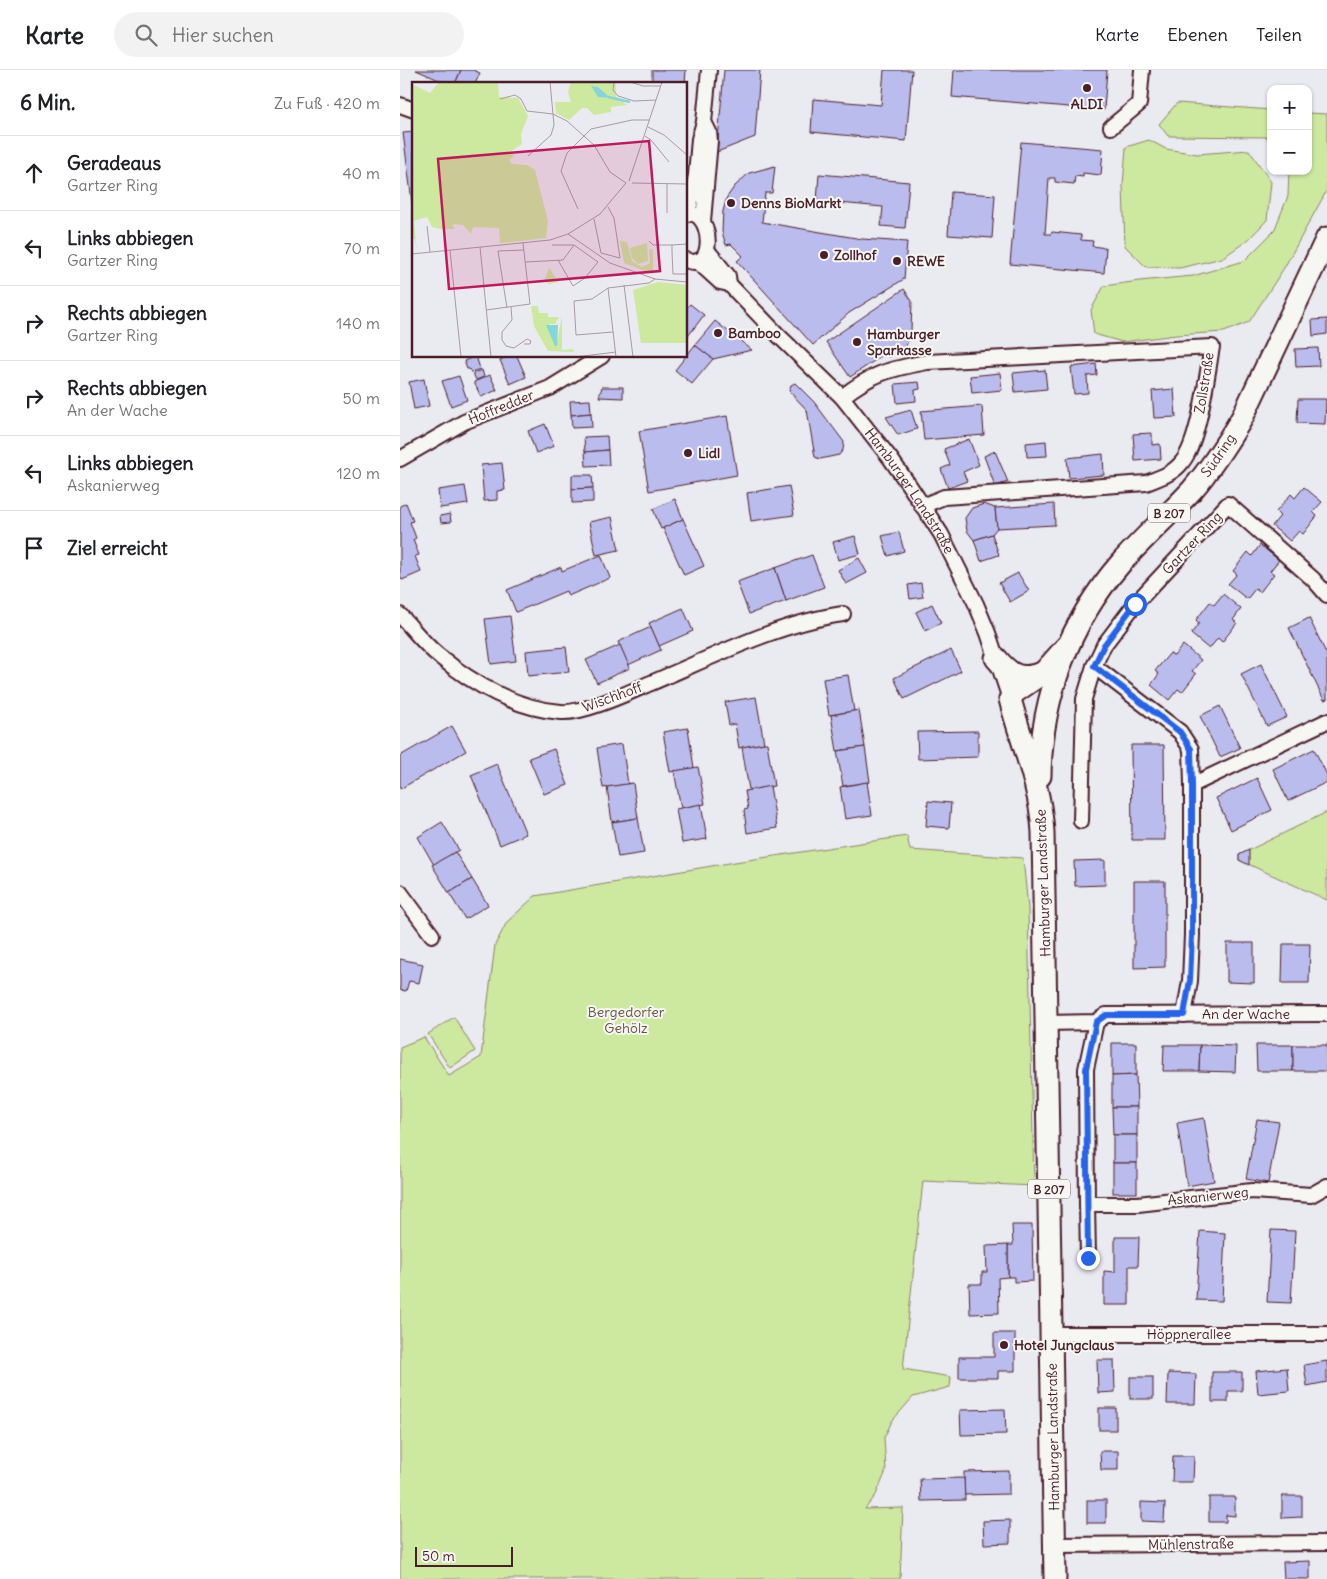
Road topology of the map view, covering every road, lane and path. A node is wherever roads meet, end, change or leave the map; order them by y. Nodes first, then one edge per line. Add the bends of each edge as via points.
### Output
1 (709, 70) edge
2 (1142, 70) edge
3 (400, 105) edge
4 (412, 109) edge
5 (704, 122) junction
6 (1111, 127) dead end
7 (688, 210) edge
8 (688, 214) edge
9 (703, 220) junction
10 (1327, 238) edge
11 (707, 250) junction
12 (692, 261) edge
13 (728, 284) junction
14 (599, 358) edge
15 (842, 397) junction
16 (400, 459) edge
17 (922, 506) junction
18 (1327, 595) edge
19 (842, 614) dead end
20 (400, 615) edge
21 (1067, 646) junction
22 (996, 658) junction
23 (1094, 666) junction
24 (1044, 672) junction
25 (1051, 694) junction
26 (1010, 700) junction
27 (1327, 721) edge
28 (1192, 785) junction
29 (1040, 800) junction
30 (1081, 821) dead end
31 (400, 892) edge
32 (432, 935) dead end
33 (1327, 1014) edge
34 (1184, 1015) junction
35 (1096, 1022) junction
36 (1047, 1023) junction
37 (1327, 1186) edge
38 (1087, 1204) junction
39 (1088, 1258) dead end
40 (1051, 1334) junction
41 (1327, 1334) edge
42 (1327, 1542) edge
43 (1054, 1545) junction
44 (1055, 1579) edge

1 - 5 street
2 - 6 street via 1139,104
3 - 4 street
5 - 7 street
5 - 9 street via 710,141
8 - 9 street
9 - 11 street
10 - 21 main road, Südring / B 207 via 1242,418 1216,460 1118,566
11 - 12 street via 705,256
11 - 13 street, Hamburger Landstraße via 728,276
12 - 13 street, Hamburger Landstraße via 720,282
13 - 15 street, Hamburger Landstraße
14 - 16 street, Hoffredder via 550,388 464,422
15 - 17 street, Hamburger Landstraße via 890,458
15 - 17 street, Zollstraße via 860,383 888,370 926,362 1212,347 1192,443 1182,462 1165,476 1146,483 944,497
17 - 22 street, Hamburger Landstraße via 964,578
18 - 23 street, Gartzer Ring via 1228,504 1135,604 1104,645
19 - 20 street, Wischhoff via 804,621 626,694 563,712 526,705 501,696 471,679 438,655
21 - 24 main road, Südring / B 207
21 - 25 main road, Südring / B 207
22 - 24 main road via 1009,672 1018,676
22 - 26 street, Hamburger Landstraße
23 - 28 street via 1180,732 1191,749
23 - 30 street, Gartzer Ring via 1084,699
24 - 26 main road, Südring / B 207 via 1015,692
25 - 26 main road via 1036,704
25 - 29 main road, Südring / B 207 via 1042,740
26 - 29 main road, Hamburger Landstraße / B 207
27 - 28 street
28 - 34 street via 1192,935
29 - 36 main road, Hamburger Landstraße / B 207
31 - 32 street
33 - 34 street, An der Wache
34 - 35 street, An der Wache via 1106,1015
35 - 36 street, An der Wache
35 - 38 street via 1086,1069
36 - 40 main road, Hamburger Landstraße / B 207
37 - 38 street, Askanierweg via 1311,1195 1252,1191 1138,1204
38 - 39 street
40 - 41 street, Höppnerallee
40 - 43 main road, Hamburger Landstraße / B 207
42 - 43 street, Mühlenstraße
43 - 44 main road, Hamburger Landstraße / B 207

